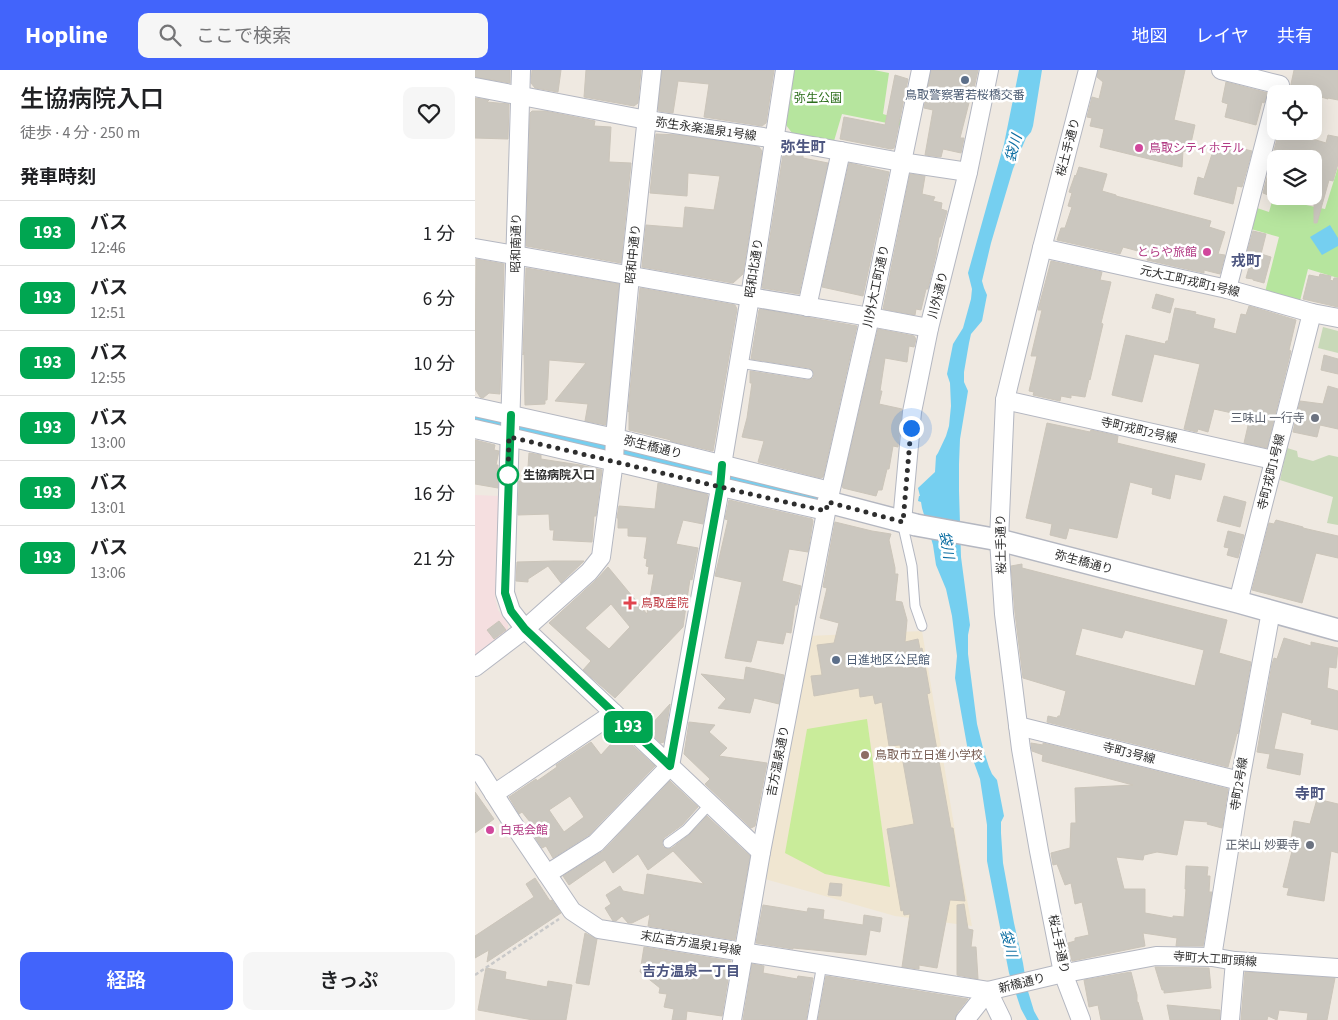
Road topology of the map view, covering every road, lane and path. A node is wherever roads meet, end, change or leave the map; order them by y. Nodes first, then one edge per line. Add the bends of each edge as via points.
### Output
1 (521, 70) edge
2 (652, 70) edge
3 (785, 70) edge
4 (921, 70) edge
5 (989, 70) edge
6 (1088, 70) edge
7 (1221, 70) edge
8 (1272, 85) edge
9 (475, 87) edge
10 (519, 95) junction
11 (647, 120) junction
12 (1267, 134) edge
13 (773, 139) junction
14 (841, 151) junction
15 (901, 162) junction
16 (968, 172) junction
17 (475, 248) edge
18 (1042, 248) junction
19 (516, 255) junction
20 (630, 276) junction
21 (1227, 289) junction
22 (749, 297) junction
23 (807, 307) junction
24 (1312, 313) junction
25 (870, 316) junction
26 (1338, 318) edge
27 (929, 328) junction
28 (739, 363) junction
29 (808, 374) dead end
30 (1005, 400) junction
31 (475, 408) edge
32 (511, 415) junction
33 (475, 430) edge
34 (509, 437) junction
35 (615, 438) junction
36 (1273, 460) junction
37 (614, 461) junction
38 (722, 465) junction
39 (720, 488) junction
40 (828, 502) junction
41 (909, 523) junction
42 (993, 538) junction
43 (1238, 602) junction
44 (1271, 611) junction
45 (922, 626) dead end
46 (525, 629) junction
47 (1338, 630) edge
48 (475, 667) edge
49 (614, 713) junction
50 (1018, 726) junction
51 (475, 764) edge
52 (670, 766) junction
53 (1240, 781) junction
54 (494, 794) junction
55 (710, 804) junction
56 (668, 843) dead end
57 (761, 852) junction
58 (547, 874) junction
59 (572, 911) junction
60 (744, 952) junction
61 (1212, 957) junction
62 (1235, 961) junction
63 (822, 964) junction
64 (1338, 968) edge
65 (1059, 974) junction
66 (475, 975) edge
67 (991, 991) junction
68 (731, 1020) edge
69 (812, 1020) edge
70 (965, 1020) edge
71 (1002, 1020) edge
72 (1081, 1020) edge
73 (1230, 1020) edge

1 - 10 street, 昭和南通り
2 - 11 street, 昭和中通り
3 - 13 street, 昭和北通り
4 - 15 street, 川外大工町通り
5 - 16 street, 川外通り
6 - 18 street, 桜土手通り
7 - 8 street
9 - 10 street, 弥生永楽温泉1号線
10 - 11 street, 弥生永楽温泉1号線
10 - 19 street, 昭和南通り
11 - 13 street, 弥生永楽温泉1号線
11 - 20 street, 昭和中通り
12 - 21 street
13 - 14 street, 弥生永楽温泉1号線
13 - 22 street, 昭和北通り
14 - 15 street, 弥生永楽温泉1号線
14 - 23 street
15 - 16 street, 弥生永楽温泉1号線
15 - 25 street, 川外大工町通り
16 - 27 street, 川外通り
17 - 19 street
18 - 21 street, 元大工町戎町1号線
18 - 30 street, 桜土手通り
19 - 20 street
19 - 32 street, 昭和南通り
20 - 22 street
20 - 35 street, 昭和中通り
21 - 24 street, 元大工町戎町1号線
22 - 23 street
22 - 28 street, 昭和北通り
23 - 25 street
24 - 26 street, 元大工町戎町1号線
24 - 36 street, 寺町戎町1号線
25 - 27 street
25 - 40 street, 川外大工町通り
27 - 41 street, 川外通り via 911,412
28 - 29 lane
28 - 38 street, 昭和北通り
30 - 36 street, 寺町戎町2号線
30 - 42 street, 桜土手通り
31 - 32 street, 弥生橋通り
32 - 34 street, 昭和南通り
32 - 35 street, 弥生橋通り
33 - 34 street, 弥生橋通り
34 - 37 street, 弥生橋通り
34 - 46 street, 昭和南通り via 505,593 511,611
35 - 37 street, 昭和中通り
35 - 38 street, 弥生橋通り
36 - 43 street, 寺町戎町1号線
37 - 39 street, 弥生橋通り
37 - 46 street, 昭和中通り via 601,557 589,572
38 - 39 street, 昭和北通り
38 - 40 street, 弥生橋通り
39 - 40 street, 弥生橋通り
39 - 52 street, 昭和北通り
40 - 41 street, 弥生橋通り
40 - 57 street, 吉方温泉通り
41 - 42 street, 弥生橋通り
41 - 45 lane via 915,606
42 - 43 street, 弥生橋通り
42 - 50 street, 桜土手通り
43 - 44 street, 弥生橋通り
44 - 47 street, 弥生橋通り
44 - 53 street, 寺町2号線
46 - 48 street, 昭和中通り
46 - 49 street, 昭和南通り
49 - 52 street, 昭和南通り
49 - 54 street
50 - 53 street, 寺町3号線
50 - 65 street, 桜土手通り
51 - 54 street, 末広吉方温泉1号線
52 - 55 street, 昭和南通り
52 - 58 street via 596,843
53 - 61 street, 寺町2号線
54 - 58 street, 末広吉方温泉1号線
55 - 56 lane via 686,830
55 - 57 street, 昭和南通り
57 - 60 street, 吉方温泉通り
58 - 59 street, 末広吉方温泉1号線
59 - 60 street, 末広吉方温泉1号線 via 599,929
59 - 66 path
60 - 63 street, 末広吉方温泉1号線
60 - 68 street, 吉方温泉通り
61 - 62 street, 寺町大工町頭線
61 - 65 street, 寺町大工町頭線 via 1156,956
62 - 64 street, 寺町大工町頭線
62 - 73 street
63 - 67 street, 末広吉方温泉1号線
63 - 69 lane
65 - 67 street, 新橋通り
65 - 72 street, 桜土手通り
67 - 70 street, 新橋通り
67 - 71 street

